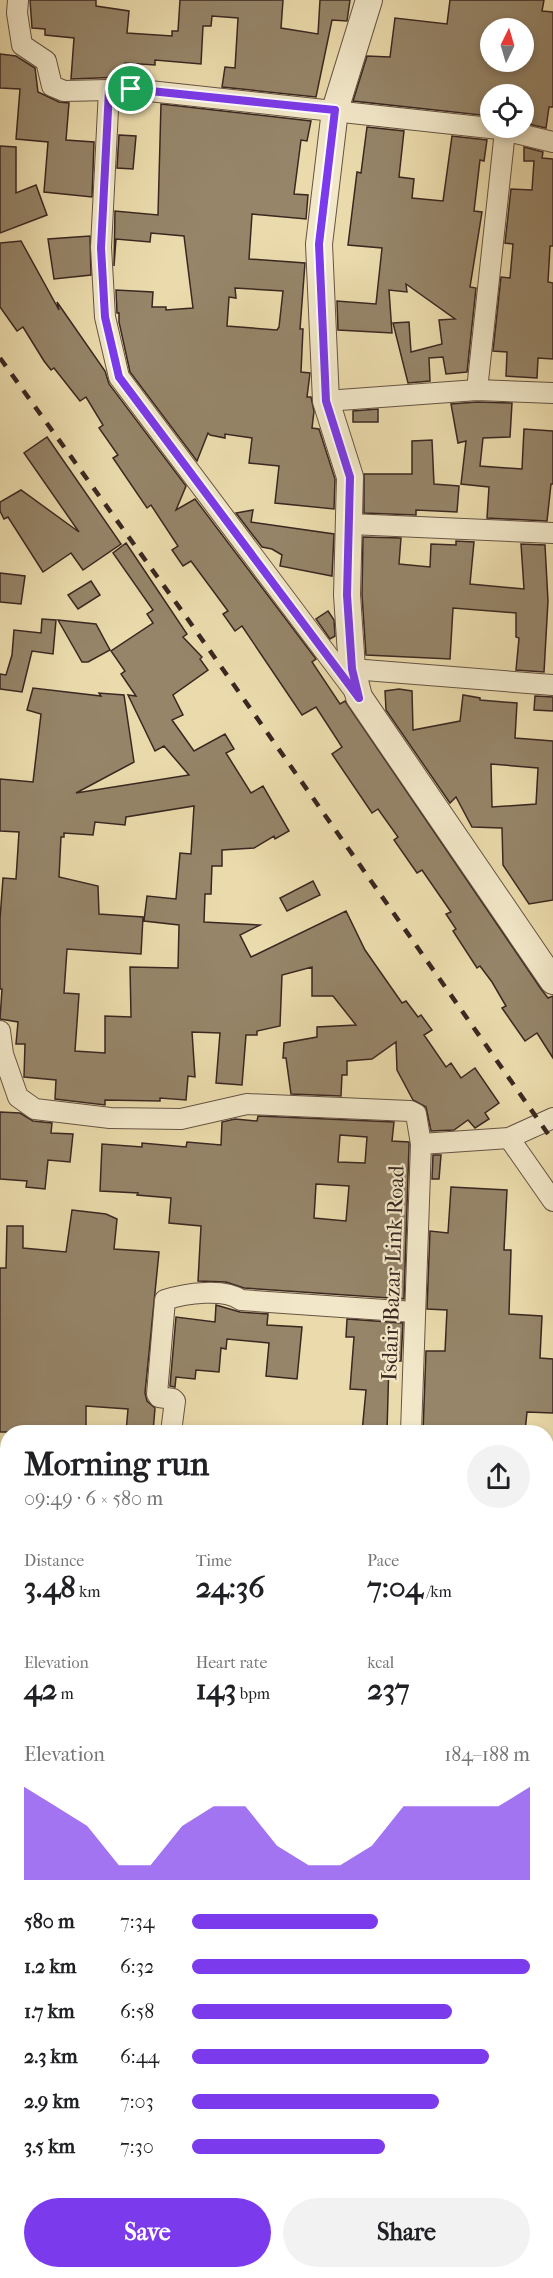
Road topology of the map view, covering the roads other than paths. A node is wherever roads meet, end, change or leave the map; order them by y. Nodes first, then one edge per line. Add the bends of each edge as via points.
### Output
1 (18, 0) edge
2 (369, 0) edge
3 (109, 90) junction
4 (335, 110) junction
5 (480, 128) edge
6 (504, 138) edge
7 (534, 138) edge
8 (553, 142) edge
9 (477, 390) junction
10 (553, 393) edge
11 (326, 401) junction
12 (350, 524) junction
13 (553, 533) edge
14 (352, 669) junction
15 (553, 685) edge
16 (359, 698) junction
17 (553, 981) edge
18 (0, 1032) edge
19 (9, 1096) edge
20 (553, 1118) edge
21 (509, 1138) junction
22 (421, 1144) junction
23 (553, 1201) edge
24 (414, 1312) junction
25 (172, 1425) edge
26 (411, 1425) edge

1 - 3 street via 22,45 46,61 52,86 64,91
2 - 4 street
3 - 4 street via 139,89
3 - 16 street via 101,248 105,317 119,377
4 - 5 street
4 - 11 street via 319,244
6 - 9 street
7 - 8 street
9 - 10 street
9 - 11 street
11 - 12 street via 350,477
12 - 13 street
12 - 14 street via 347,595
14 - 15 street
14 - 16 street
16 - 17 street
18 - 19 street
19 - 22 street via 35,1110 110,1118 188,1118 247,1104 410,1111 416,1114
20 - 21 street, Isdair Bazar Link Road
21 - 22 street, Isdair Bazar Link Road
21 - 23 street
22 - 24 street, Isdair Bazar Link Road
24 - 25 street via 241,1300 236,1295 212,1293 165,1300 157,1394 175,1401
24 - 26 street, Isdair Bazar Link Road

